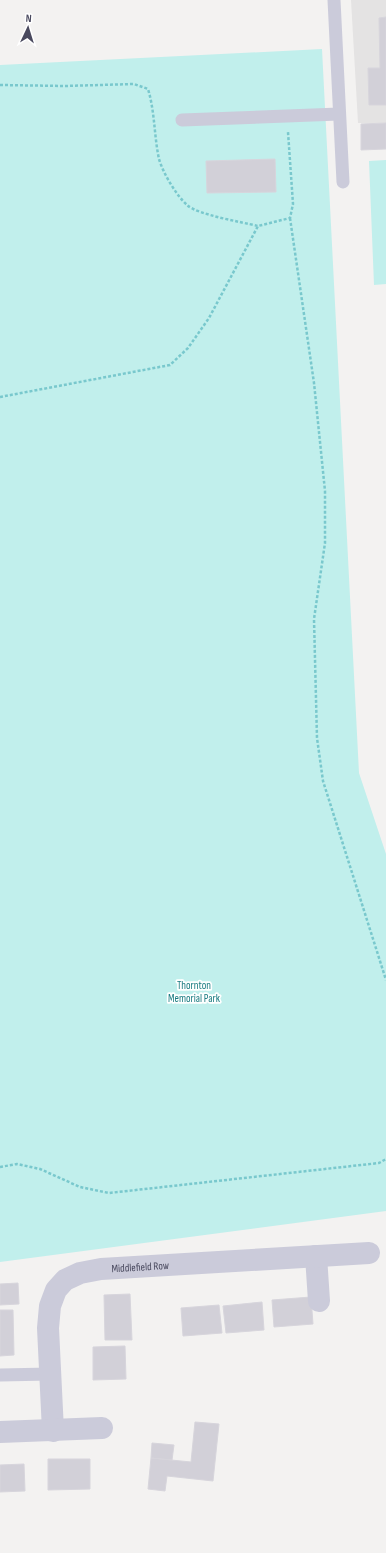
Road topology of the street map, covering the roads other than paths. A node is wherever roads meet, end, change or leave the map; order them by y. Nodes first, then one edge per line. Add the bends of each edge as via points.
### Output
1 (334, 0) edge
2 (339, 114) junction
3 (182, 120) dead end
4 (342, 182) dead end
5 (369, 1253) dead end
6 (316, 1256) junction
7 (319, 1301) dead end
8 (50, 1374) junction
9 (0, 1375) edge
10 (102, 1428) dead end
11 (53, 1431) junction
12 (0, 1432) edge

1 - 2 lane
2 - 3 lane
2 - 4 lane
5 - 6 street, Middlefield Row
6 - 7 street
6 - 8 street, Middlefield Row via 101,1269 80,1273 65,1280 56,1290 50,1306
8 - 9 lane
8 - 11 street, Middlefield Row
10 - 11 street
11 - 12 street

